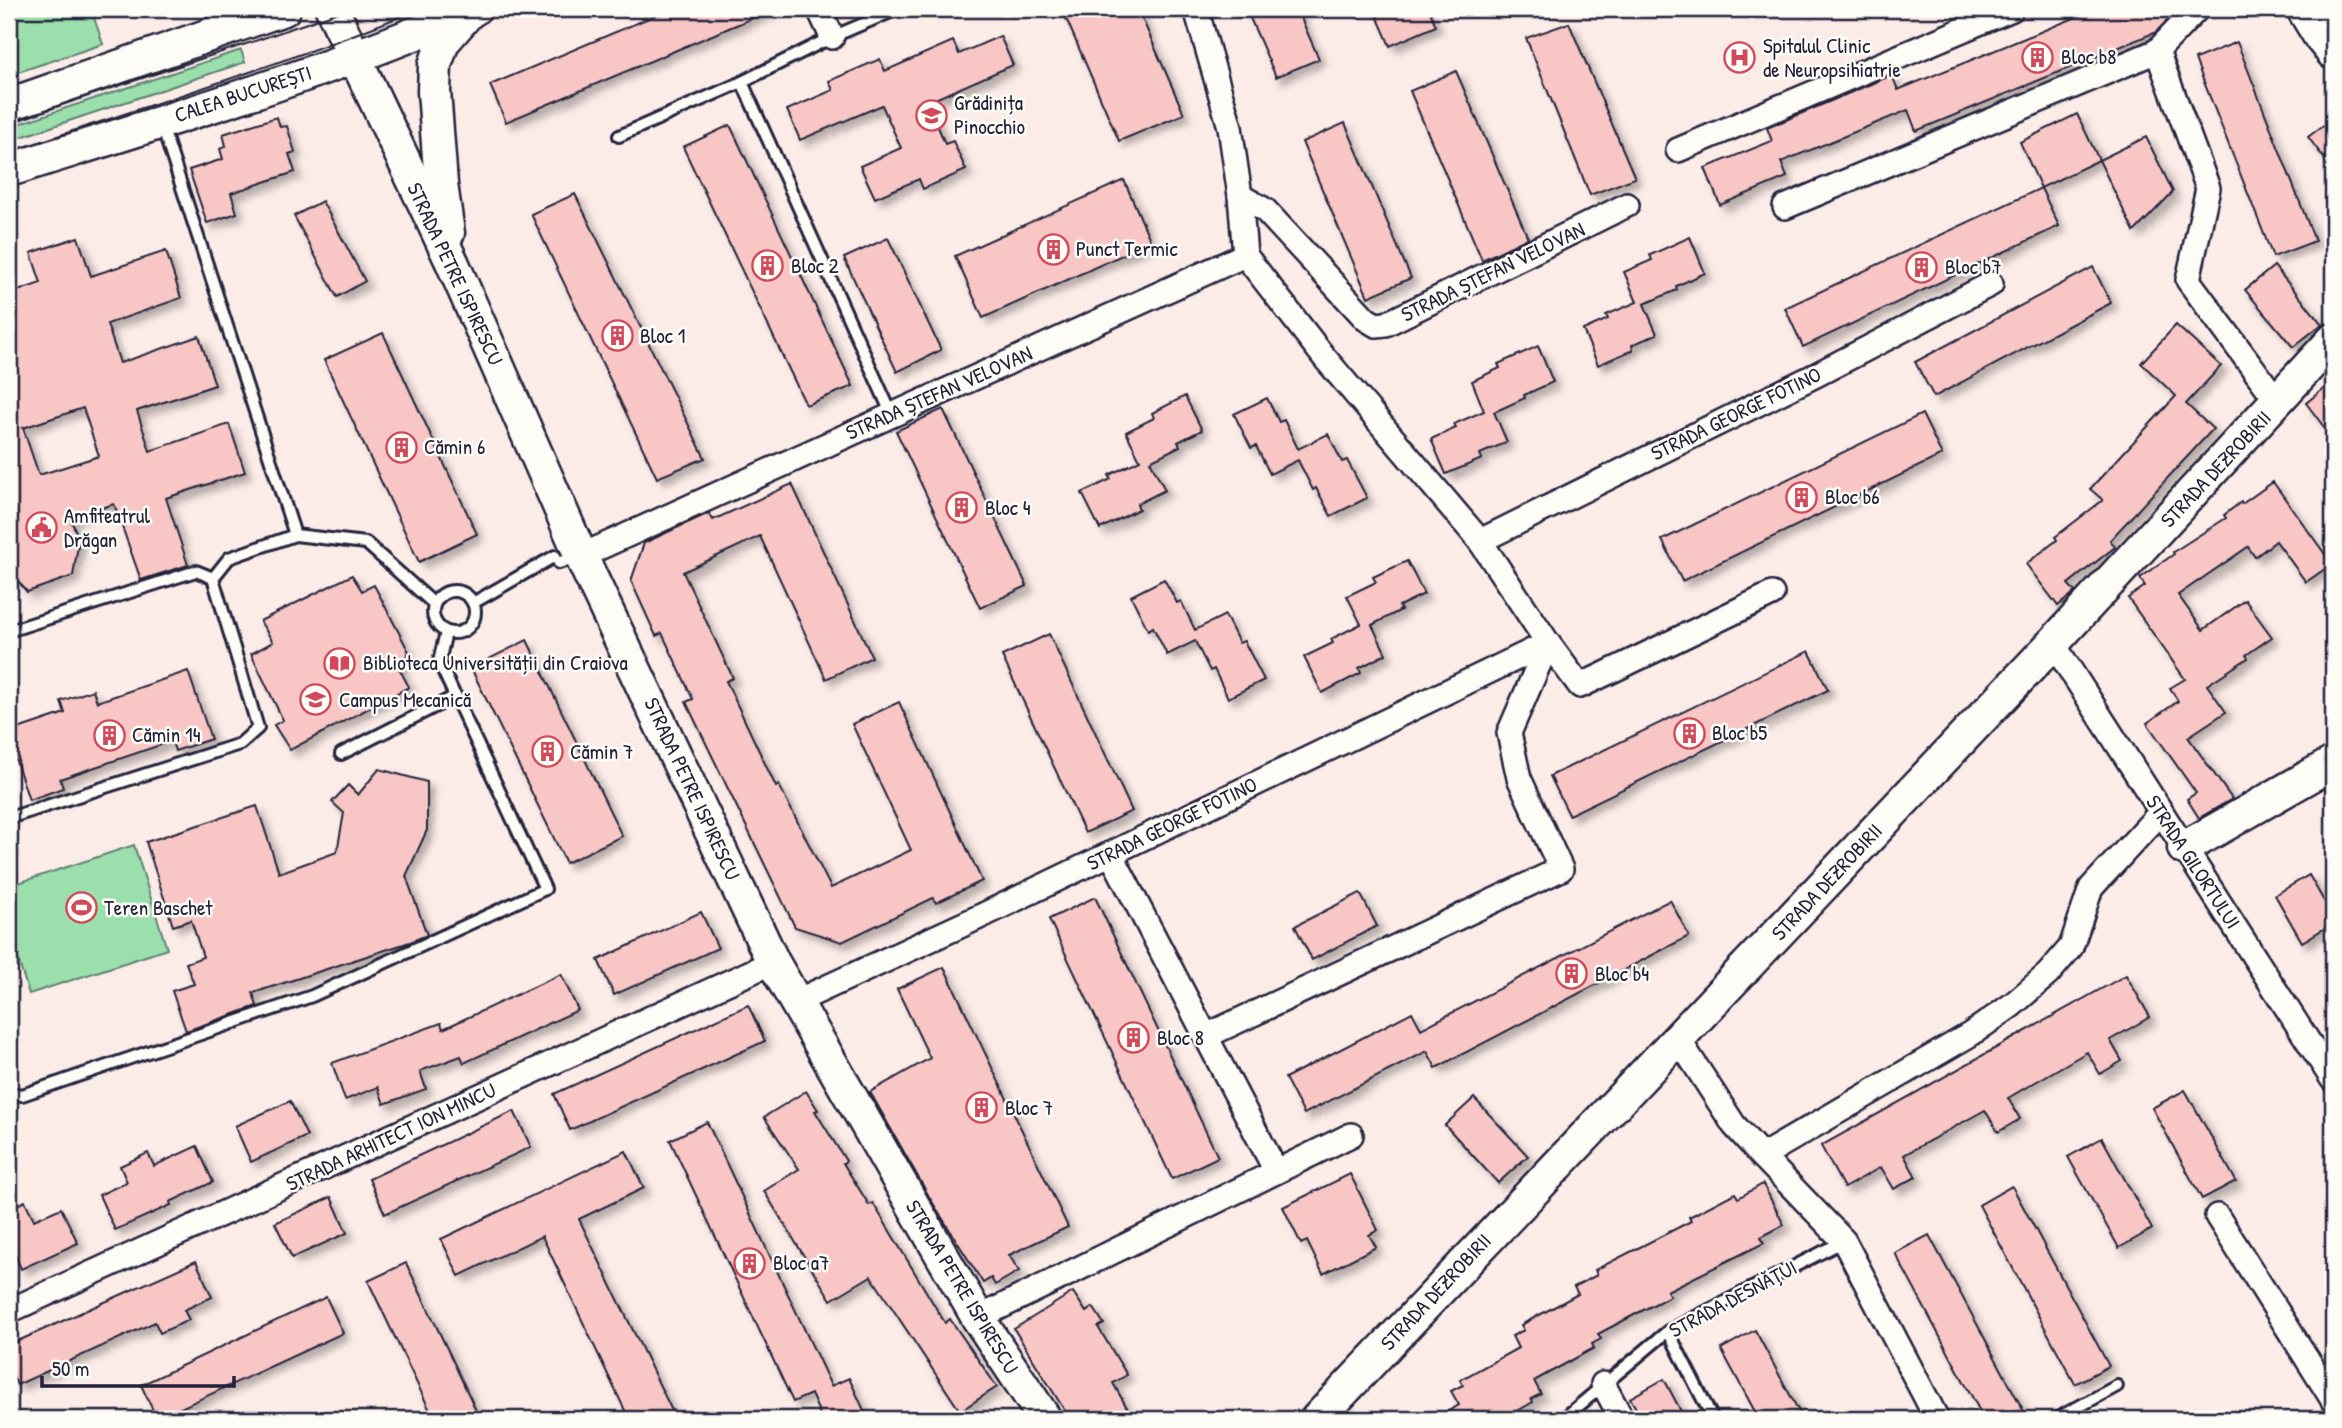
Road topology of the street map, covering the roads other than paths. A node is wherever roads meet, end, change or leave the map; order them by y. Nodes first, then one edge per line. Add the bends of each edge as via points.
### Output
1 (284, 9) edge
2 (332, 9) edge
3 (819, 9) edge
4 (898, 9) edge
5 (1196, 9) edge
6 (2012, 9) edge
7 (2197, 9) edge
8 (2303, 9) edge
9 (472, 10) edge
10 (832, 37) junction
11 (2157, 51) junction
12 (2333, 54) edge
13 (354, 57) junction
14 (742, 82) junction
15 (9, 105) edge
16 (161, 122) junction
17 (619, 135) dead end
18 (1678, 150) dead end
19 (9, 170) edge
20 (1240, 197) junction
21 (1627, 205) dead end
22 (1785, 207) dead end
23 (1245, 255) junction
24 (452, 262) junction
25 (1991, 284) dead end
26 (2333, 340) edge
27 (2278, 402) junction
28 (892, 415) junction
29 (295, 534) junction
30 (1480, 541) junction
31 (581, 555) junction
32 (213, 578) junction
33 (1772, 594) dead end
34 (473, 603) junction
35 (434, 604) junction
36 (9, 631) edge
37 (446, 632) junction
38 (1548, 643) junction
39 (2053, 643) junction
40 (456, 696) junction
41 (341, 754) dead end
42 (2333, 763) edge
43 (2161, 812) junction
44 (9, 818) edge
45 (2184, 848) junction
46 (1111, 854) junction
47 (773, 962) junction
48 (795, 1002) junction
49 (1206, 1036) junction
50 (1679, 1040) junction
51 (2333, 1080) edge
52 (9, 1093) edge
53 (1351, 1135) dead end
54 (1762, 1156) junction
55 (1276, 1171) junction
56 (2217, 1216) dead end
57 (1844, 1241) junction
58 (9, 1311) edge
59 (978, 1318) junction
60 (1668, 1331) junction
61 (1603, 1384) junction
62 (2117, 1386) dead end
63 (2333, 1401) edge
64 (1045, 1419) edge
65 (1317, 1419) edge
66 (1563, 1419) edge
67 (1622, 1419) edge
68 (1713, 1419) edge
69 (1937, 1419) edge
70 (2056, 1419) edge

1 - 15 street
2 - 13 street, STRADA PETRE ISPIRESCU
3 - 10 street
4 - 10 lane
5 - 20 street via 1230,127
6 - 18 street
7 - 11 street
8 - 12 street
9 - 13 street, CALEA BUCUREȘTI
9 - 24 street via 443,42 435,65 441,184
10 - 14 lane
11 - 22 street
11 - 27 street via 2208,188 2188,280
13 - 16 street, CALEA BUCUREȘTI
13 - 24 street, STRADA PETRE ISPIRESCU
14 - 17 lane
14 - 28 lane
16 - 19 street, CALEA BUCUREȘTI
16 - 29 lane
20 - 21 street, STRADA ȘTEFAN VELOVAN via 1265,210 1366,320 1377,325 1457,291
20 - 23 street
23 - 28 street, STRADA ȘTEFAN VELOVAN
23 - 30 street via 1324,357
24 - 31 street, STRADA PETRE ISPIRESCU
25 - 30 street, STRADA GEORGE FOTINO
26 - 27 street, STRADA DEZROBIRII
27 - 39 street, STRADA DEZROBIRII
28 - 31 street, STRADA ȘTEFAN VELOVAN
29 - 32 lane via 229,558
29 - 35 lane via 366,543
30 - 38 street
31 - 34 lane via 558,563 555,556
31 - 47 street, STRADA PETRE ISPIRESCU
32 - 36 lane via 196,571
32 - 44 lane via 258,728 240,744
33 - 38 street via 1580,686
34 - 35 lane via 453,590
34 - 37 lane via 469,626
35 - 37 lane via 434,620
37 - 40 lane via 439,662
38 - 46 street, STRADA GEORGE FOTINO
38 - 49 street via 1508,733 1519,778 1561,869
39 - 43 street, STRADA GILORTULUI
39 - 50 street, STRADA DEZROBIRII
40 - 41 lane
40 - 52 lane via 545,889 312,996 22,1095
42 - 45 street
43 - 45 street, STRADA GILORTULUI
43 - 54 street via 2091,888 2071,947 2030,990 1971,1034
45 - 51 street, STRADA GILORTULUI
46 - 48 street, STRADA GEORGE FOTINO
46 - 49 street
47 - 48 street, STRADA PETRE ISPIRESCU
47 - 58 street, STRADA ARHITECT ION MINCU
48 - 59 street, STRADA PETRE ISPIRESCU
49 - 55 street
50 - 54 street via 1734,1125
50 - 65 street, STRADA DEZROBIRII
53 - 55 street
54 - 57 street
55 - 59 street
56 - 63 street
57 - 60 lane, STRADA DESNĂȚUI
57 - 69 street
59 - 64 street, STRADA PETRE ISPIRESCU
60 - 61 lane, STRADA DESNĂȚUI
60 - 68 lane
61 - 66 lane, STRADA DESNĂȚUI
61 - 67 street
62 - 70 lane

